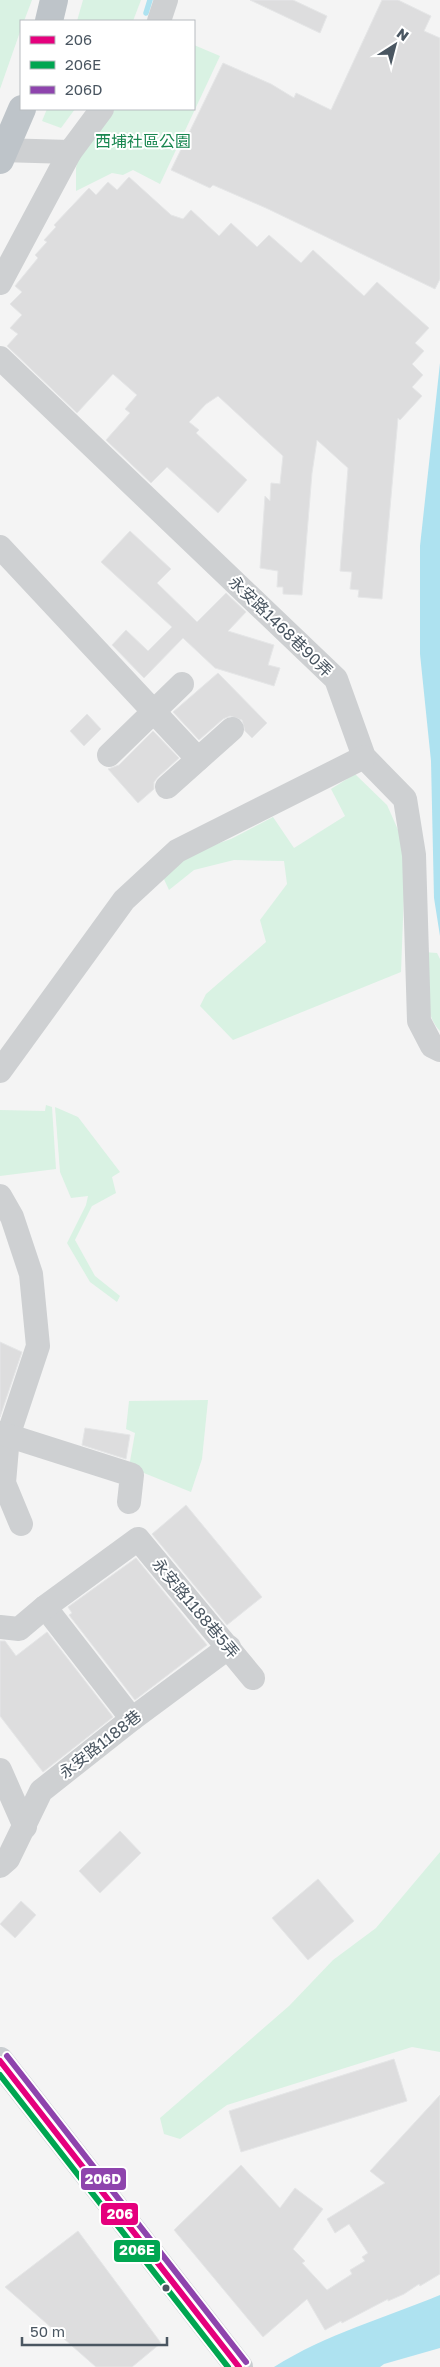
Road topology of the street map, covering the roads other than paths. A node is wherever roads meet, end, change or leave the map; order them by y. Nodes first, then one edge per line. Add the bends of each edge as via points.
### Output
1 (54, 0) edge
2 (166, 0) edge
3 (49, 20) edge
4 (159, 20) edge
5 (101, 110) edge
6 (20, 115) edge
7 (0, 150) edge
8 (70, 152) junction
9 (0, 160) edge
10 (0, 283) edge
11 (0, 358) edge
12 (0, 548) edge
13 (182, 684) dead end
14 (154, 710) junction
15 (232, 729) dead end
16 (109, 755) dead end
17 (364, 757) junction
18 (198, 759) junction
19 (167, 787) dead end
20 (440, 1050) edge
21 (0, 1071) edge
22 (0, 1196) edge
23 (4, 1435) edge
24 (129, 1502) dead end
25 (21, 1524) dead end
26 (45, 1607) junction
27 (0, 1627) edge
28 (229, 1647) junction
29 (253, 1678) dead end
30 (132, 1719) junction
31 (0, 1770) edge
32 (25, 1827) junction
33 (0, 1866) edge
34 (0, 2060) edge
35 (235, 2366) edge

1 - 3 highway
2 - 4 street
5 - 8 street
6 - 9 highway
7 - 8 street
8 - 10 street
11 - 17 street, 永安路1468巷90弄 via 336,679
12 - 14 street
13 - 14 street
14 - 16 street
14 - 18 street
15 - 18 street
17 - 20 street, 永安路1468巷90弄 via 405,799 414,854 419,1021 432,1046
17 - 21 street via 177,851 124,900
18 - 19 street
22 - 23 street via 12,1217 31,1274 38,1346
23 - 24 street via 132,1474
23 - 25 street via 4,1483
26 - 27 street via 19,1629
26 - 28 street, 永安路1188巷5弄 via 138,1539
26 - 30 street
28 - 29 street, 永安路1188巷5弄
28 - 30 street, 永安路1188巷
30 - 32 street, 永安路1188巷 via 41,1790
31 - 32 street
32 - 33 street, 永安路1188巷 via 8,1859
34 - 35 main road

